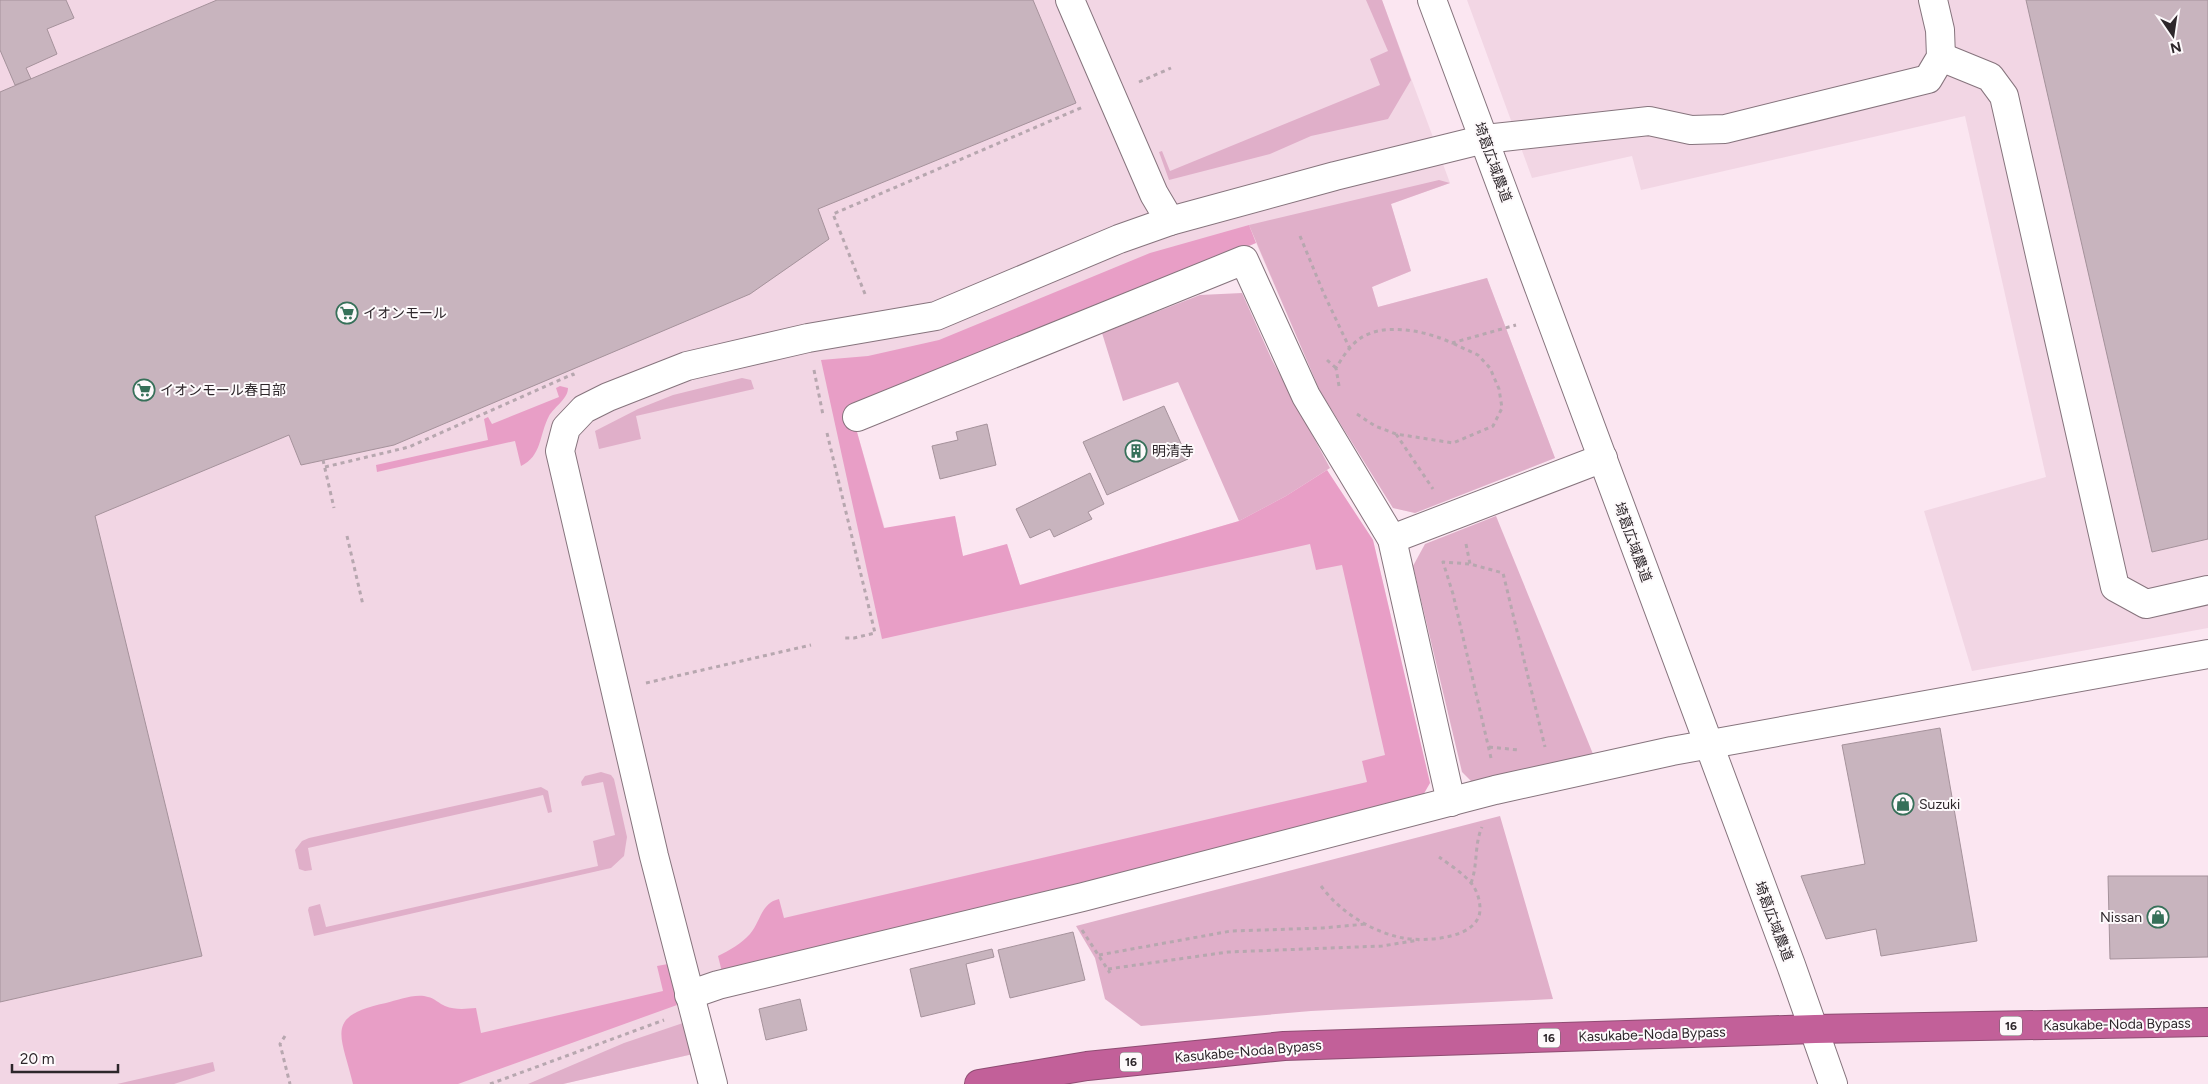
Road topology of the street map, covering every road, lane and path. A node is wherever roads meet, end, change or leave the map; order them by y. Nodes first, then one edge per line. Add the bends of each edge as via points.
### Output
1 (1070, 0) edge
2 (1432, 0) edge
3 (1933, 0) edge
4 (1940, 57) junction
5 (1171, 68) dead end
6 (1137, 83) dead end
7 (1086, 105) dead end
8 (1485, 138) junction
9 (1170, 222) junction
10 (1300, 236) dead end
11 (865, 294) dead end
12 (1516, 324) dead end
13 (1452, 343) junction
14 (1350, 349) junction
15 (813, 362) dead end
16 (576, 382) dead end
17 (1340, 393) dead end
18 (1351, 410) dead end
19 (857, 417) dead end
20 (825, 423) dead end
21 (827, 432) dead end
22 (1396, 434) junction
23 (1602, 458) junction
24 (323, 460) dead end
25 (325, 467) junction
26 (334, 508) dead end
27 (1449, 518) junction
28 (347, 536) dead end
29 (1392, 539) junction
30 (2208, 590) edge
31 (363, 605) dead end
32 (842, 638) dead end
33 (811, 645) dead end
34 (2208, 654) edge
35 (641, 684) dead end
36 (1708, 746) junction
37 (1489, 747) junction
38 (1528, 751) dead end
39 (1547, 753) dead end
40 (1495, 790) junction
41 (1451, 802) junction
42 (1482, 827) dead end
43 (1439, 857) dead end
44 (1471, 883) junction
45 (1321, 886) dead end
46 (1366, 924) junction
47 (1078, 925) dead end
48 (1419, 940) junction
49 (1099, 955) junction
50 (691, 1003) junction
51 (2208, 1022) edge
52 (1815, 1029) junction
53 (285, 1036) dead end
54 (290, 1084) edge
55 (490, 1084) edge
56 (713, 1084) edge
57 (979, 1084) edge
58 (1833, 1084) edge

1 - 9 street via 1154,194
2 - 8 street, 埼葛広域農道
3 - 4 street via 1940,30
4 - 8 street via 1928,79 1725,129 1691,130 1648,121
4 - 30 street via 1990,77 2004,96 2115,587 2146,604
5 - 6 path
7 - 11 path via 833,214
8 - 9 street
8 - 23 street, 埼葛広域農道
9 - 50 street via 1120,239 936,316 808,338 687,366 584,409 566,428 560,451
10 - 14 path
12 - 13 path
13 - 14 path via 1412,330 1381,330 1359,339
13 - 22 path via 1478,355 1490,368 1499,388 1502,408 1493,426 1453,443
14 - 17 path via 1336,368
15 - 20 path
16 - 25 path via 573,374 409,447
18 - 22 path via 1375,426
19 - 29 street via 1244,260 1306,396
21 - 32 path via 875,633
22 - 27 path
23 - 27 street
23 - 36 street, 埼葛広域農道
24 - 25 path
25 - 26 path
27 - 29 street
28 - 31 path
29 - 41 street
33 - 35 path
34 - 36 street
36 - 40 street
36 - 52 street, 埼葛広域農道
37 - 38 path
37 - 39 path via 1443,562 1470,564 1503,573
37 - 40 path
40 - 41 street
41 - 50 street via 1083,897 718,985
42 - 44 path
43 - 44 path
44 - 48 path via 1480,902 1480,916 1472,926 1440,939
45 - 46 path via 1330,899
46 - 48 path via 1403,938
46 - 49 path via 1231,931
47 - 49 path
48 - 49 path via 1382,946 1228,952 1109,971
50 - 55 path
50 - 56 street
51 - 52 highway, Kasukabe-Noda Bypass / 16
52 - 57 highway, Kasukabe-Noda Bypass / 16 via 1284,1046 1087,1066
52 - 58 street, 埼葛広域農道
53 - 54 path via 280,1044

